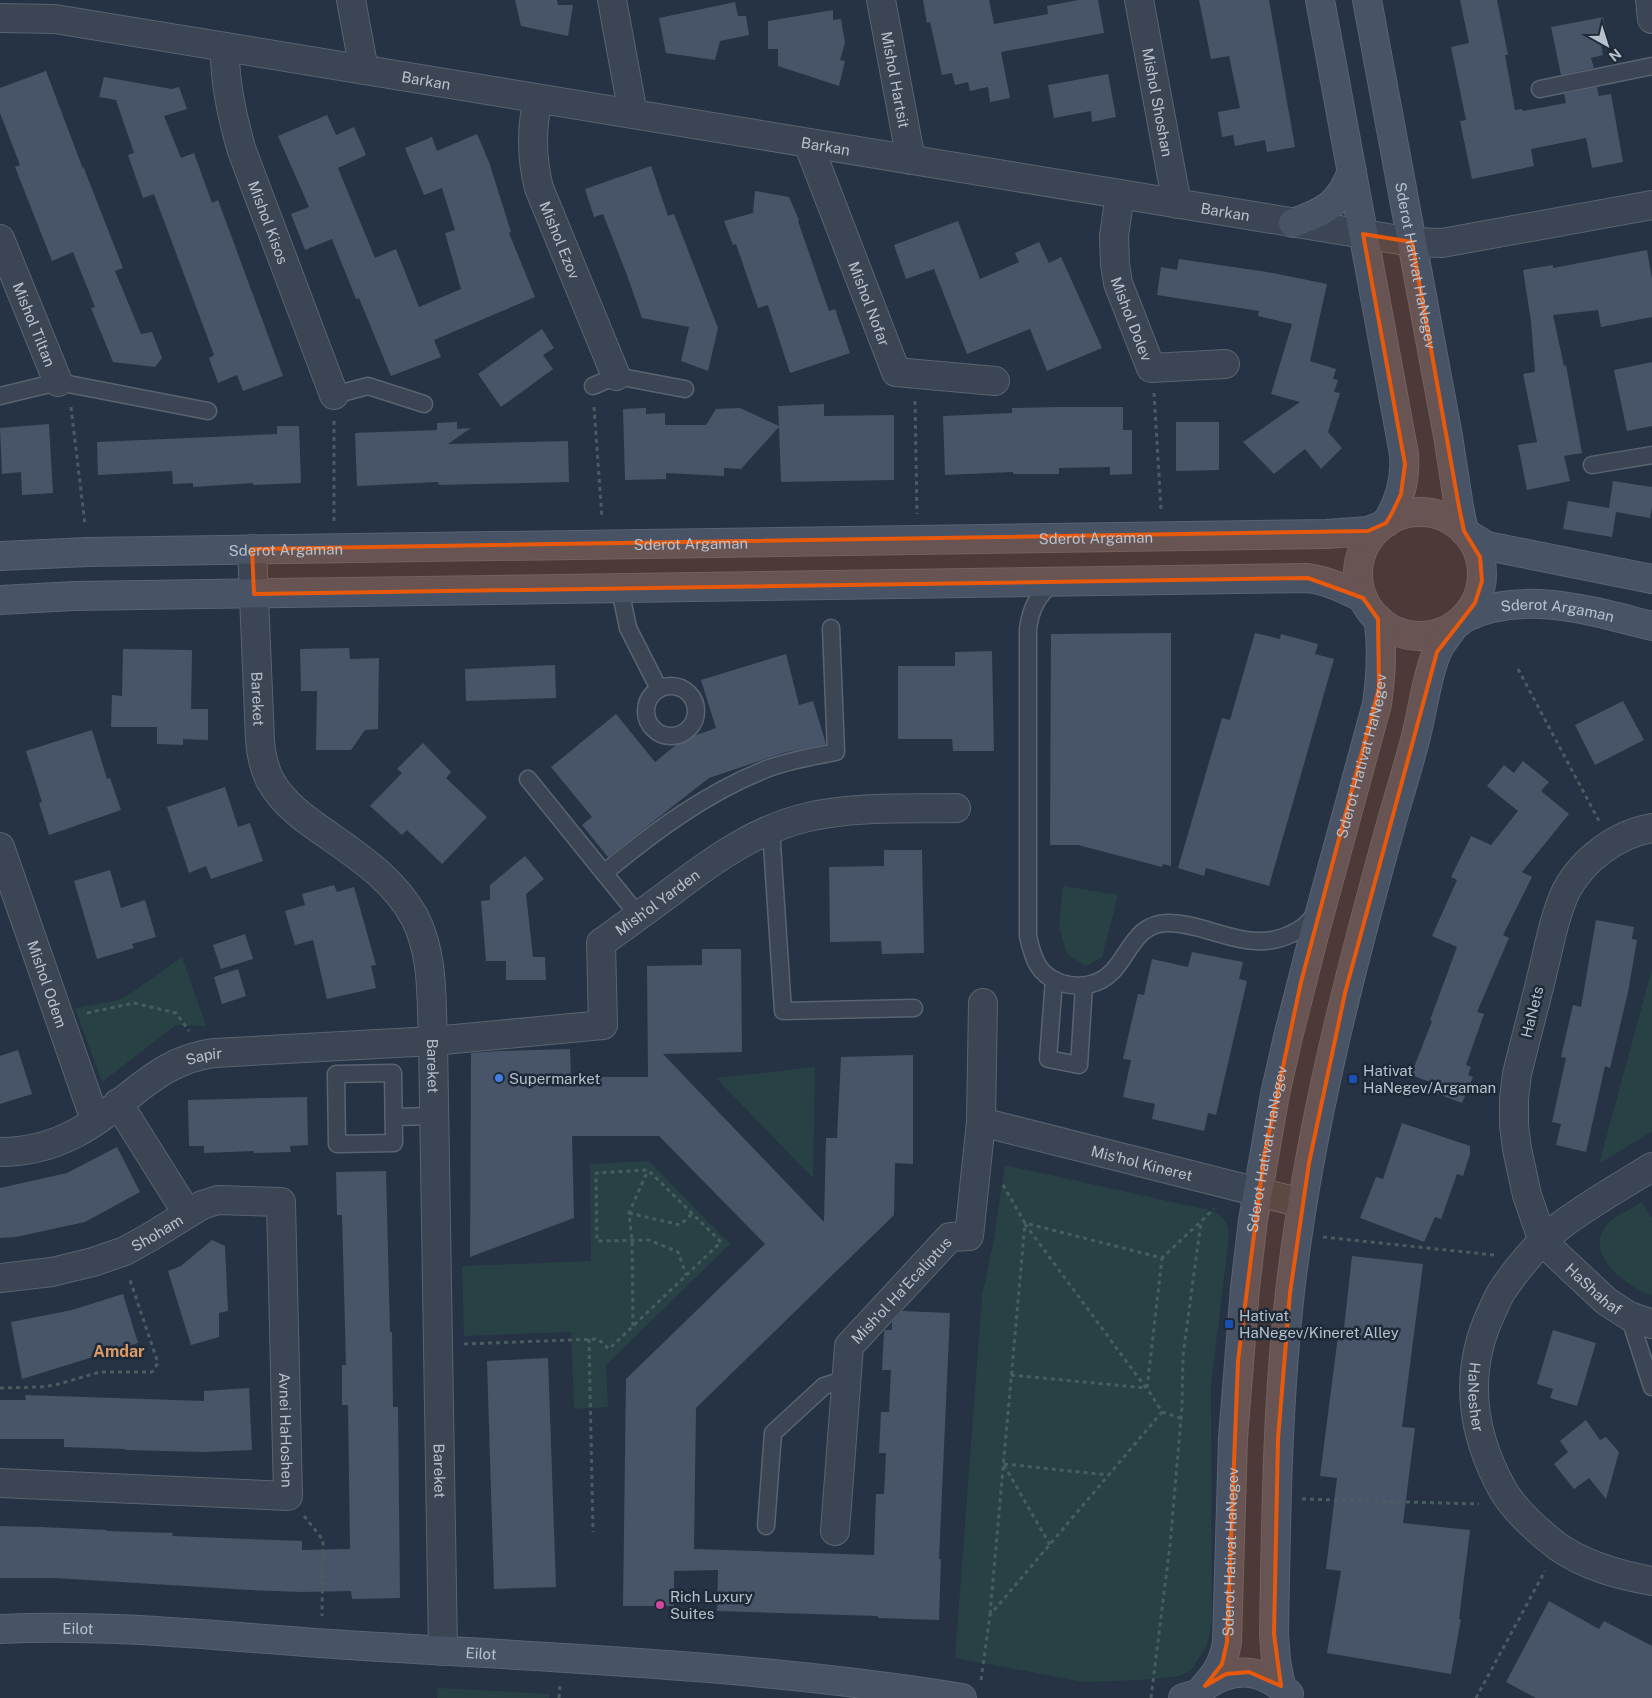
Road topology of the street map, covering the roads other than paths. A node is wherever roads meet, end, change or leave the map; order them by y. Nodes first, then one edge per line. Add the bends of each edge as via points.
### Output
1 (352, 0) edge
2 (612, 0) edge
3 (881, 0) edge
4 (1139, 0) edge
5 (1320, 0) edge
6 (1366, 0) edge
7 (1650, 0) edge
8 (83, 12) edge
9 (0, 18) edge
10 (1652, 20) edge
11 (225, 47) junction
12 (1652, 66) edge
13 (364, 70) junction
14 (1540, 89) dead end
15 (538, 99) junction
16 (633, 114) junction
17 (808, 143) junction
18 (911, 160) junction
19 (1352, 171) junction
20 (1120, 194) junction
21 (1177, 204) junction
22 (1652, 205) edge
23 (1293, 222) junction
24 (1363, 234) junction
25 (0, 239) edge
26 (1412, 242) junction
27 (1225, 364) dead end
28 (604, 381) joint
29 (995, 381) dead end
30 (58, 382) junction
31 (685, 389) dead end
32 (334, 395) joint
33 (0, 396) edge
34 (424, 404) dead end
35 (208, 411) dead end
36 (1652, 455) edge
37 (1592, 465) dead end
38 (1384, 525) junction
39 (1467, 533) junction
40 (252, 549) junction
41 (0, 556) edge
42 (1652, 579) edge
43 (1052, 582) junction
44 (620, 588) junction
45 (254, 594) junction
46 (0, 600) edge
47 (1370, 608) junction
48 (1459, 622) junction
49 (1652, 626) edge
50 (831, 628) dead end
51 (660, 689) dead end
52 (528, 779) dead end
53 (956, 808) dead end
54 (1652, 828) edge
55 (770, 829) junction
56 (0, 847) edge
57 (604, 873) junction
58 (1322, 904) junction
59 (639, 916) junction
60 (1054, 980) junction
61 (1084, 986) junction
62 (983, 1003) dead end
63 (914, 1008) dead end
64 (433, 1041) junction
65 (118, 1103) junction
66 (433, 1116) junction
67 (394, 1117) junction
68 (95, 1120) junction
69 (981, 1122) junction
70 (0, 1152) edge
71 (1652, 1167) edge
72 (1248, 1189) junction
73 (1302, 1203) junction
74 (187, 1213) junction
75 (1544, 1242) junction
76 (0, 1278) edge
77 (1640, 1320) edge
78 (846, 1379) junction
79 (1652, 1387) edge
80 (0, 1483) edge
81 (766, 1526) dead end
82 (835, 1532) dead end
83 (1652, 1581) edge
84 (0, 1629) edge
85 (444, 1651) junction
86 (971, 1693) edge
87 (1291, 1693) edge
88 (1194, 1694) edge
89 (919, 1695) edge

1 - 13 street
2 - 16 street
3 - 18 street, Mishol Hartsit
4 - 21 street, Mishol Shoshan
5 - 19 street
6 - 26 street, Sderot Hativat HaNegev
7 - 10 street
8 - 9 street, Barkan via 55,20
8 - 11 street, Barkan
11 - 13 street, Barkan
11 - 32 street, Mishol Kisos via 229,98 242,151
12 - 14 lane
13 - 15 street, Barkan
15 - 16 street, Barkan
15 - 28 street, Mishol Ezov via 532,141 539,188
16 - 17 street, Barkan
17 - 18 street, Barkan
17 - 29 street, Mishol Nofar via 896,372
18 - 20 street, Barkan
19 - 23 street via 1346,188 1337,199 1323,211
19 - 24 street
20 - 21 street, Barkan
20 - 27 street, Mishol Dolev via 1114,236 1118,283 1151,368
21 - 23 street, Barkan
22 - 26 street, Barkan via 1442,243
23 - 24 street, Barkan
24 - 26 street, Barkan
24 - 38 street via 1404,454 1400,494
25 - 30 street, Mishol Tiltan
26 - 39 street, Sderot Hativat HaNegev via 1459,507
28 - 31 lane
30 - 33 lane
30 - 35 lane
32 - 34 lane via 368,386
36 - 37 lane
38 - 39 street via 1403,515 1427,513 1450,519
38 - 40 street, Sderot Argaman via 1368,531 1327,534
38 - 47 street via 1366,545 1361,556 1358,580
39 - 42 street via 1487,546
39 - 48 street via 1480,557 1482,581 1475,603
40 - 41 street, Sderot Argaman
40 - 45 street, Bareket
43 - 44 street
43 - 47 street via 1308,578 1323,580
43 - 60 lane via 1035,601 1028,629 1028,936 1032,956 1041,971
44 - 45 street
44 - 51 lane via 628,628
45 - 46 street
45 - 64 street, Bareket via 260,740 270,780 301,816 377,871 409,909 428,954
47 - 48 street via 1391,629 1414,636 1438,634
47 - 58 street, Sderot Hativat HaNegev via 1381,636 1377,704
48 - 49 street, Sderot Argaman via 1474,613 1498,606 1530,604 1593,611
48 - 73 street via 1438,652 1358,942 1332,1047
50 - 57 lane via 836,752 770,768 718,792 683,812
52 - 57 lane
53 - 55 street, Mish'ol Yarden via 827,814
54 - 75 street, HaNets via 1622,837 1601,850 1582,868 1567,890 1556,918 1517,1074 1514,1099 1517,1149 1527,1195
55 - 59 street, Mish'ol Yarden via 717,858
55 - 63 lane via 783,1011
56 - 68 street, Mishol Odem
57 - 59 lane
58 - 61 lane via 1304,926 1287,936 1266,941 1242,940 1180,924 1150,926 1136,937 1112,974
58 - 72 street, Sderot Hativat HaNegev via 1276,1094
59 - 64 street, Mish'ol Yarden via 601,943 603,1025
60 - 61 lane via 1069,986
60 - 61 lane via 1048,1059 1079,1065
62 - 69 street, Mish'ol Ha'Ecaliptus
64 - 65 street, Sapir via 206,1054 189,1058 152,1076
64 - 66 street, Bareket
65 - 68 street, Sapir
65 - 74 street, Shoham
66 - 67 lane
66 - 85 street, Bareket
67 - 67 lane via 393,1073 336,1074 338,1144 394,1143
68 - 70 street, Sapir via 74,1134 49,1144
69 - 72 street, Mis'hol Kineret
69 - 78 street, Mish'ol Ha'Ecaliptus via 969,1236 950,1237 849,1346
71 - 75 street, HaNesher via 1583,1210
72 - 73 street, Mis'hol Kineret
72 - 88 street, Sderot Hativat HaNegev via 1233,1438 1227,1642 1222,1664
73 - 87 street via 1290,1293 1278,1439 1274,1634 1276,1660
74 - 76 street, Shoham via 150,1237 93,1262 52,1272
74 - 80 street, Avnei HaHoshen via 218,1200 281,1202 288,1496
75 - 77 street, HaShahaf via 1606,1301
75 - 83 street, HaNesher via 1526,1258 1501,1293 1483,1330 1474,1369 1474,1409 1484,1451 1505,1493 1530,1523 1558,1547 1590,1564 1624,1576
77 - 79 lane
78 - 81 lane via 824,1386 773,1433
78 - 82 street, Mish'ol Ha'Ecaliptus
84 - 85 street, Eilot via 111,1628
85 - 89 street, Eilot via 709,1669 821,1680
86 - 89 street, Eilot
87 - 88 street via 1261,1674 1243,1672 1226,1674

